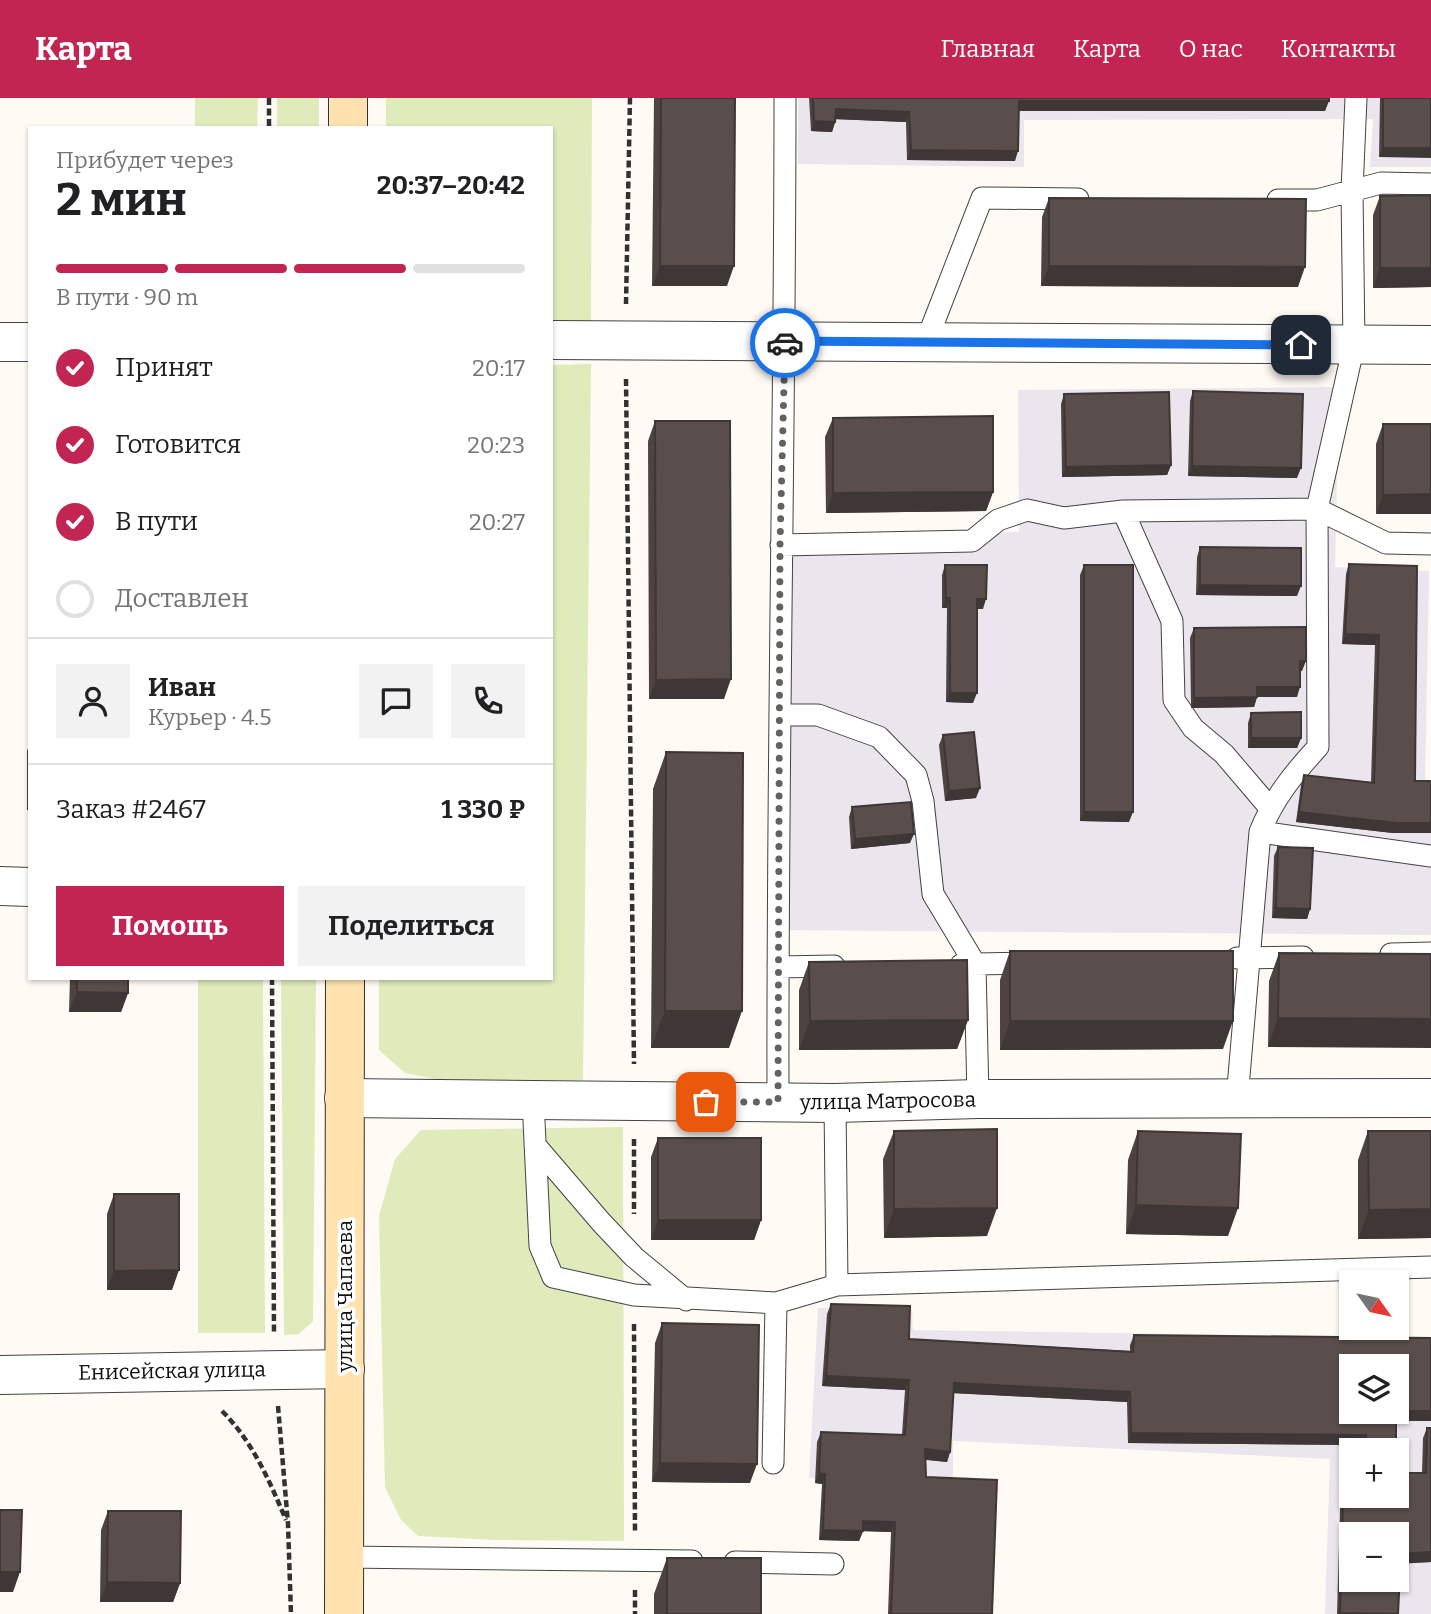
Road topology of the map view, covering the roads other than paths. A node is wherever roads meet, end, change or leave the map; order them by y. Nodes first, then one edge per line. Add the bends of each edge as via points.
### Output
1 (348, 98) edge
2 (785, 98) edge
3 (1356, 98) edge
4 (348, 126) edge
5 (1431, 184) edge
6 (1352, 191) junction
7 (1094, 199) edge
8 (1261, 200) edge
9 (553, 340) edge
10 (785, 341) junction
11 (0, 342) edge
12 (28, 342) edge
13 (926, 342) junction
14 (1354, 345) junction
15 (1431, 345) edge
16 (1317, 509) junction
17 (1123, 511) junction
18 (1431, 544) edge
19 (780, 545) junction
20 (780, 715) junction
21 (1270, 808) junction
22 (1261, 832) junction
23 (1431, 856) edge
24 (0, 886) edge
25 (28, 887) edge
26 (1431, 953) edge
27 (1366, 955) edge
28 (1327, 956) edge
29 (1249, 958) junction
30 (1222, 959) edge
31 (1057, 962) edge
32 (975, 964) junction
33 (935, 965) edge
34 (857, 966) edge
35 (778, 967) junction
36 (345, 980) edge
37 (344, 1098) junction
38 (1431, 1098) edge
39 (978, 1099) junction
40 (1237, 1099) junction
41 (533, 1100) junction
42 (778, 1102) junction
43 (835, 1103) junction
44 (535, 1145) junction
45 (1431, 1267) edge
46 (837, 1285) junction
47 (686, 1300) junction
48 (776, 1303) junction
49 (345, 1368) junction
50 (0, 1375) edge
51 (773, 1463) dead end
52 (344, 1557) junction
53 (833, 1564) dead end
54 (344, 1614) edge

1 - 4 main road
2 - 10 lane
3 - 6 lane
5 - 6 lane via 1381,183
6 - 8 lane via 1317,200
6 - 14 lane
7 - 13 lane via 982,198
9 - 10 street
10 - 13 street
10 - 19 lane
11 - 12 street
13 - 14 street
14 - 15 street
14 - 16 lane
16 - 17 lane
16 - 18 lane via 1386,543
16 - 21 lane via 1318,747
17 - 19 lane via 1064,518 1027,510 998,520 972,541
17 - 21 lane via 1172,621 1174,700 1193,728 1224,754
19 - 20 lane
20 - 32 lane via 818,715 879,737 916,775 933,894
20 - 35 lane
21 - 22 lane
22 - 23 lane
22 - 29 lane
24 - 25 street
26 - 27 lane
28 - 29 lane
29 - 30 lane
29 - 40 lane
31 - 32 lane
32 - 33 lane
32 - 39 lane
34 - 35 lane
35 - 42 lane
36 - 37 main road, улица Чапаева
37 - 41 street, улица Матросова
37 - 49 main road, улица Чапаева
38 - 40 street, улица Матросова
39 - 40 street, улица Матросова
39 - 43 street, улица Матросова
41 - 42 street, улица Матросова
41 - 44 lane
42 - 43 street, улица Матросова
43 - 46 lane
44 - 47 lane via 634,1257
44 - 47 lane via 540,1246 554,1277 634,1296
45 - 46 lane
46 - 48 lane
47 - 48 lane
48 - 51 lane
49 - 50 street, Енисейская улица
49 - 52 main road, улица Чапаева
52 - 53 lane
52 - 54 main road, улица Чапаева

